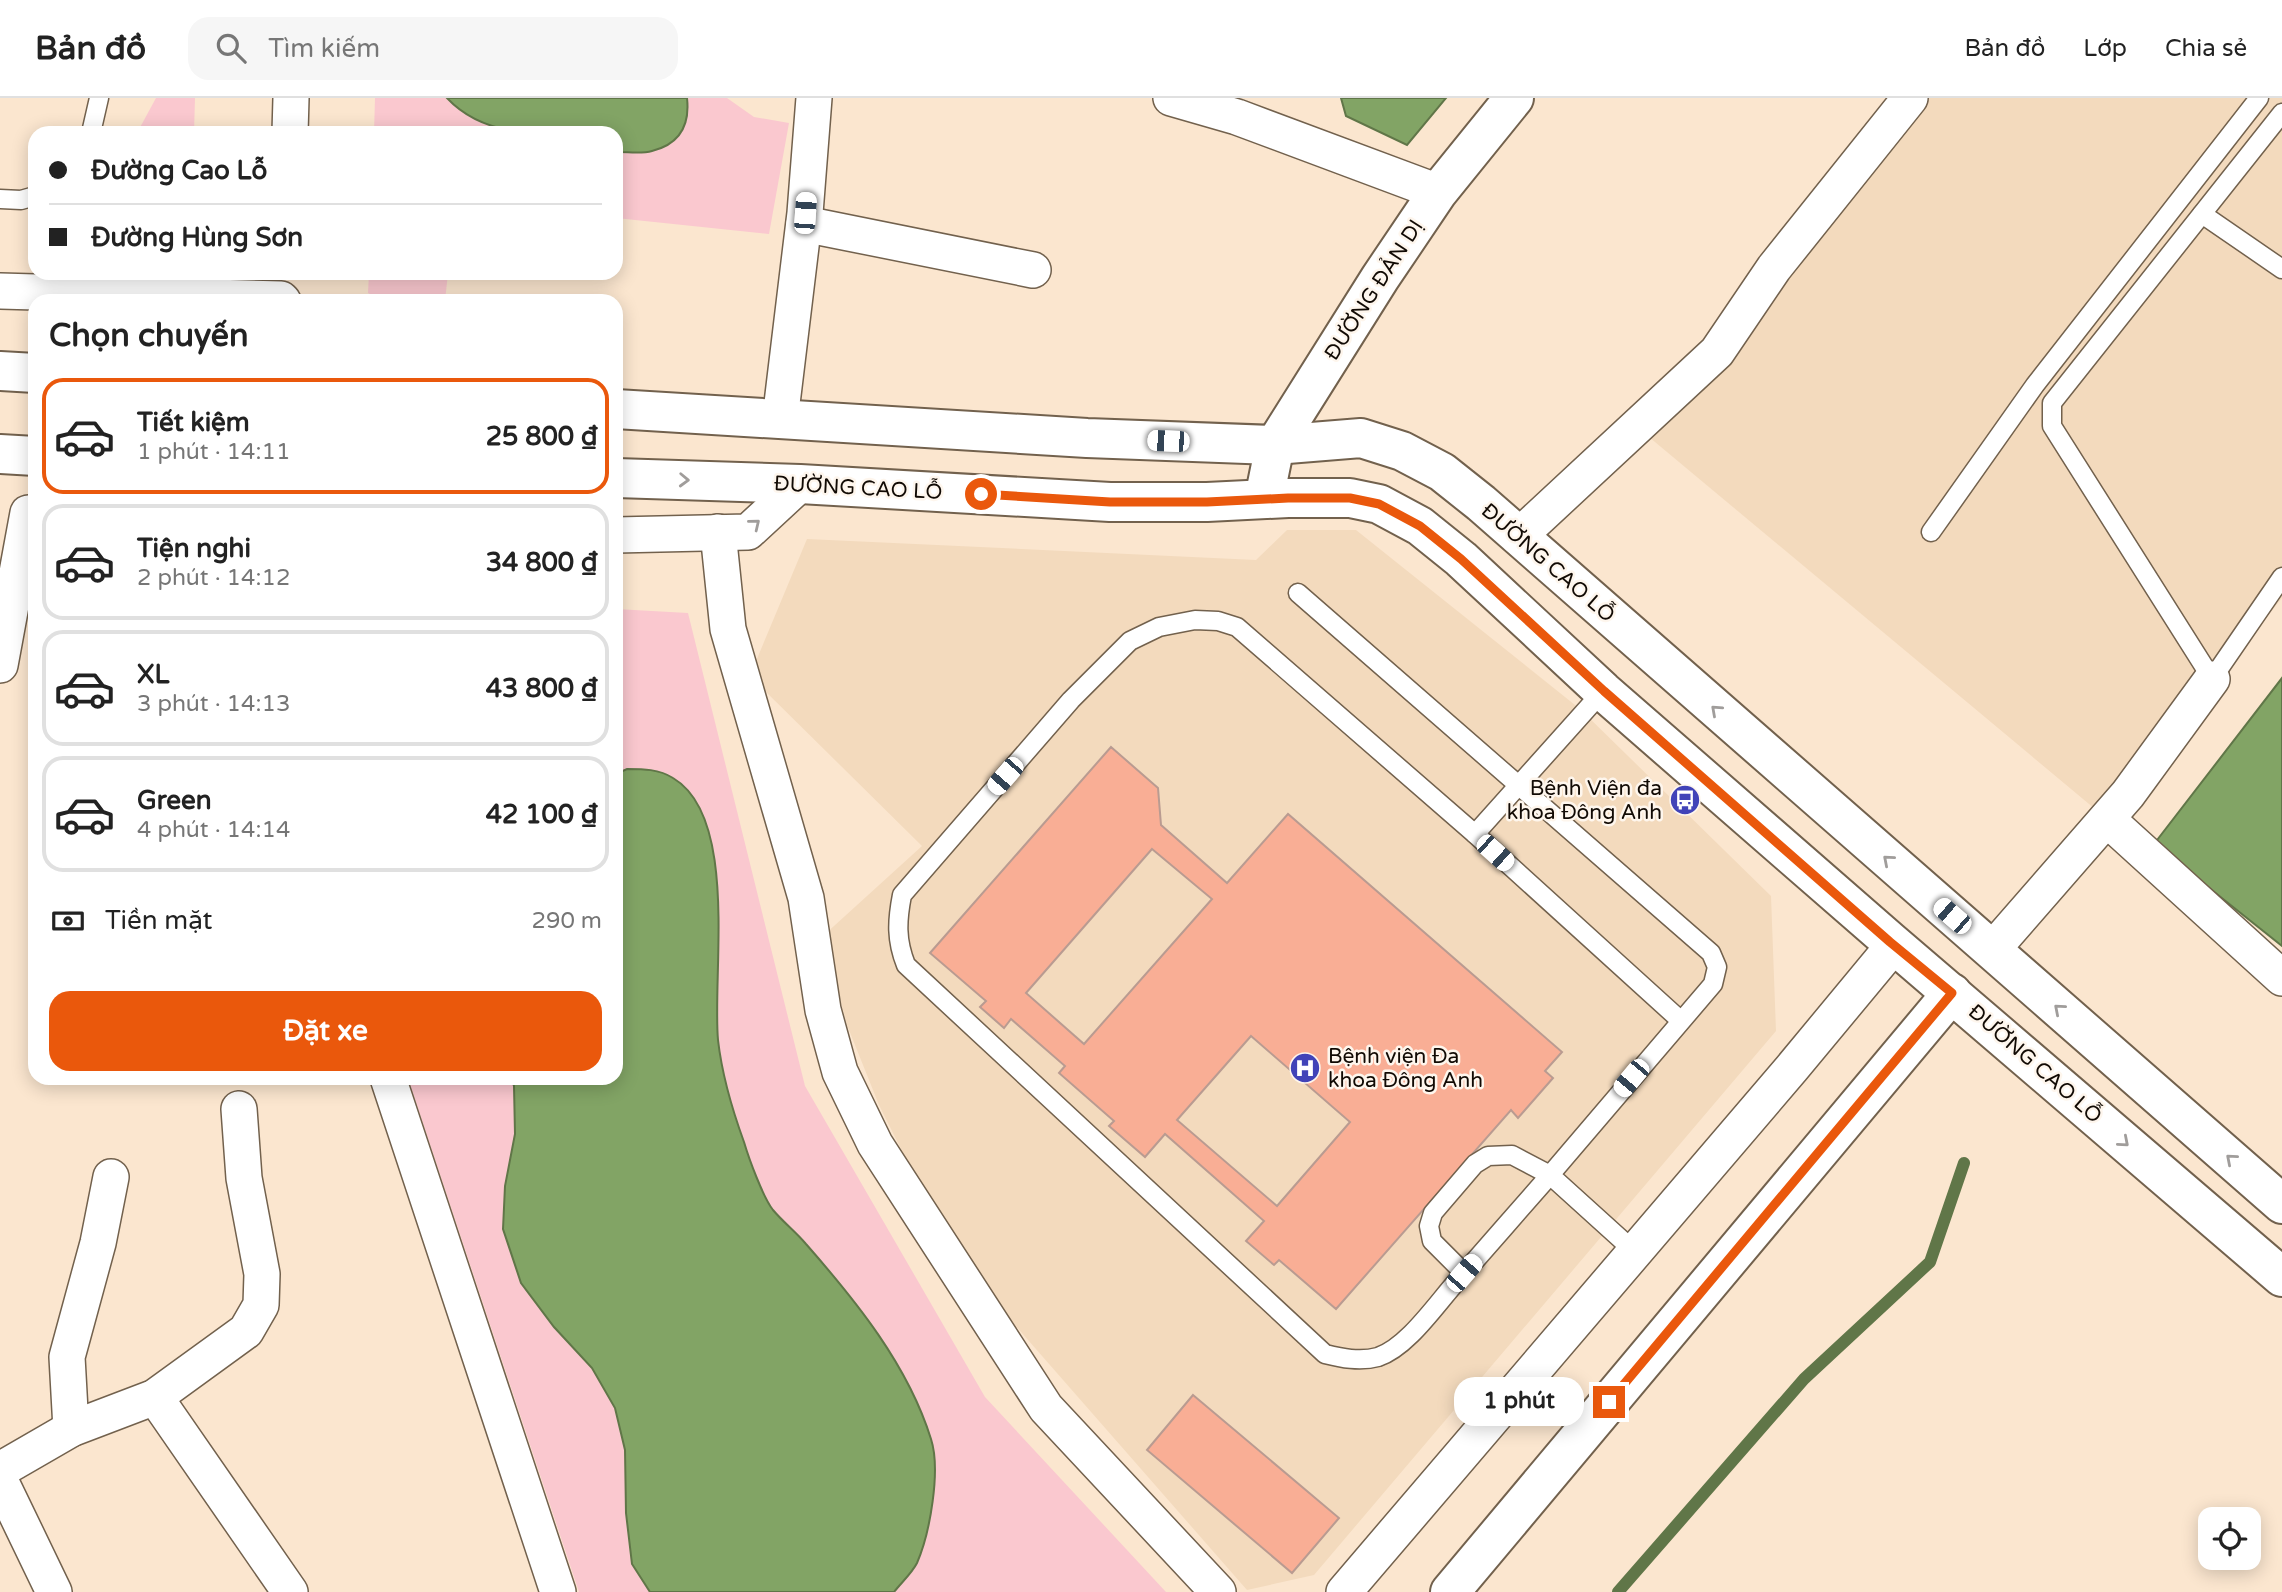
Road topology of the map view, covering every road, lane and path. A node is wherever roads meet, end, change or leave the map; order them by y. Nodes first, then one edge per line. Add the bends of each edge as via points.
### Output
1 (99, 98) edge
2 (292, 98) edge
3 (814, 98) edge
4 (1171, 98) edge
5 (1514, 98) edge
6 (1910, 98) edge
7 (2259, 98) edge
8 (2282, 113) edge
9 (93, 126) edge
10 (290, 126) edge
11 (1438, 192) junction
12 (28, 198) edge
13 (0, 200) edge
14 (2202, 214) junction
15 (804, 224) junction
16 (2282, 269) edge
17 (1033, 270) dead end
18 (0, 291) edge
19 (282, 291) edge
20 (0, 371) edge
21 (28, 373) edge
22 (623, 409) edge
23 (780, 420) junction
24 (1275, 445) junction
25 (0, 454) edge
26 (28, 456) edge
27 (623, 478) edge
28 (800, 484) junction
29 (1265, 499) junction
30 (21, 512) edge
31 (718, 532) junction
32 (1931, 532) dead end
33 (623, 535) edge
34 (1518, 537) junction
35 (2282, 577) edge
36 (1298, 593) dead end
37 (0, 665) edge
38 (2211, 679) junction
39 (1604, 691) junction
40 (1518, 785) junction
41 (2107, 819) junction
42 (1475, 834) junction
43 (1894, 945) junction
44 (1992, 950) junction
45 (2282, 978) edge
46 (1952, 993) junction
47 (1680, 1020) junction
48 (390, 1085) edge
49 (239, 1109) dead end
50 (1550, 1175) junction
51 (111, 1177) dead end
52 (2282, 1204) edge
53 (1634, 1251) junction
54 (1464, 1273) junction
55 (2282, 1277) edge
56 (155, 1397) junction
57 (71, 1429) junction
58 (0, 1470) edge
59 (0, 1480) edge
60 (54, 1592) edge
61 (290, 1592) edge
62 (558, 1592) edge
63 (1218, 1592) edge
64 (1344, 1592) edge
65 (1450, 1592) edge

1 - 9 lane
2 - 10 street
3 - 15 street
4 - 11 street via 1237,117
5 - 11 main road, ĐƯỜNG ĐẢN DỊ
6 - 34 street via 1774,268 1717,352
7 - 32 lane via 2035,385
8 - 14 lane
11 - 24 main road, ĐƯỜNG ĐẢN DỊ
12 - 13 lane
14 - 16 lane
14 - 38 lane via 2052,403 2052,426
15 - 17 street
15 - 23 street
18 - 19 street
20 - 21 main road
22 - 23 main road, ĐƯỜNG CAO LỖ
23 - 24 main road, ĐƯỜNG CAO LỖ
24 - 29 main road, ĐƯỜNG ĐẢN DỊ
24 - 34 main road, ĐƯỜNG CAO LỖ via 1361,438 1402,451 1442,472
25 - 26 main road
27 -> 28 main road, ĐƯỜNG CAO LỖ
28 - 29 main road, ĐƯỜNG CAO LỖ via 1110,502
31 -> 28 street via 748,532
29 - 39 main road, ĐƯỜNG CAO LỖ via 1350,498 1379,504 1420,526
30 - 37 street
31 - 33 street
31 - 63 street via 728,629 806,898 823,1010 841,1072 875,1144 1046,1408
44 -> 34 main road, ĐƯỜNG CAO LỖ
35 - 38 lane
36 - 40 lane
38 - 41 street
39 - 40 lane
39 - 43 main road, ĐƯỜNG CAO LỖ
40 - 42 lane
40 - 47 lane via 1711,953 1717,967 1713,984
41 - 44 street
41 - 45 street
42 - 47 lane
42 - 54 lane via 1237,627 1195,620 1159,627 1130,641 1071,700 902,895 897,920 898,945 906,965 1325,1354 1347,1359 1376,1357 1395,1349
43 - 46 main road, ĐƯỜNG CAO LỖ
43 - 53 street
52 -> 44 main road, ĐƯỜNG CAO LỖ
46 -> 55 main road, ĐƯỜNG CAO LỖ
46 - 65 main road
47 - 50 lane
48 - 62 street
49 - 56 street via 244,1178 262,1274 261,1305 246,1331
50 - 53 lane
50 - 54 lane
50 - 54 lane via 1512,1154 1488,1156 1475,1164 1433,1213 1429,1226 1432,1241
51 - 57 street via 66,1357
53 - 64 street
56 - 57 street
56 - 61 street
57 - 58 street
59 - 60 street

